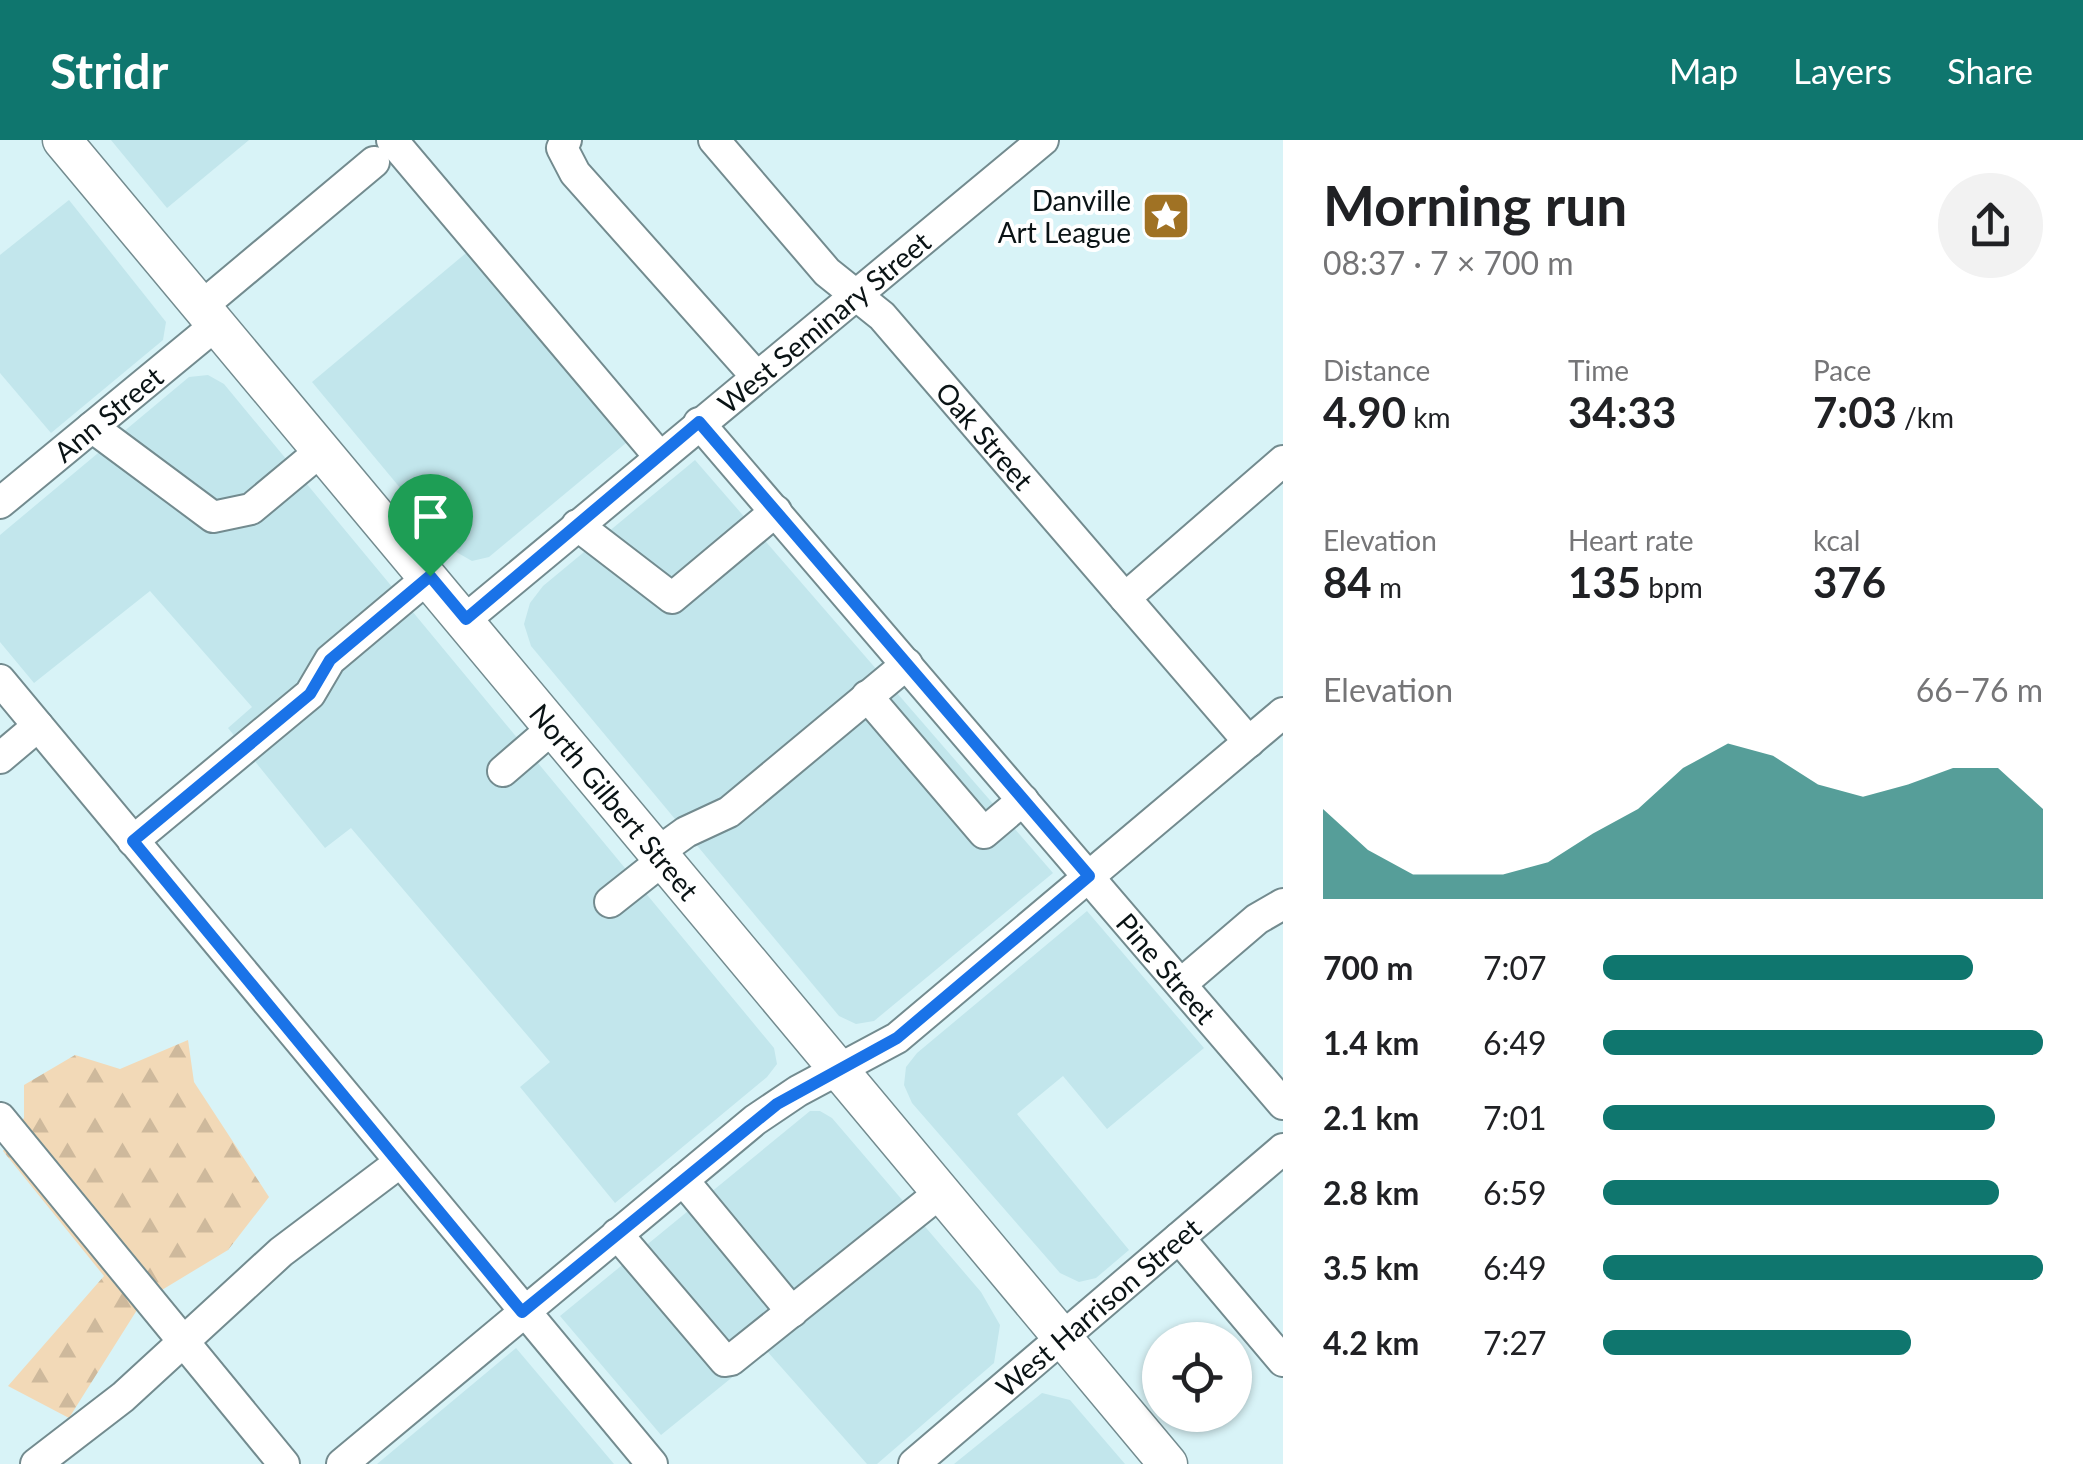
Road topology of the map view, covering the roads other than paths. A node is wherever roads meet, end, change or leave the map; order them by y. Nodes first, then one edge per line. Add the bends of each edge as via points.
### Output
1 (62, 140) edge
2 (566, 140) edge
3 (714, 140) edge
4 (1026, 145) edge
5 (383, 151) edge
6 (855, 294) junction
7 (209, 315) junction
8 (756, 376) junction
9 (699, 422) junction
10 (92, 427) junction
11 (322, 449) junction
12 (659, 456) junction
13 (1282, 463) edge
14 (0, 503) edge
15 (776, 512) junction
16 (578, 525) junction
17 (430, 576) junction
18 (1125, 598) junction
19 (466, 619) junction
20 (907, 664) junction
21 (0, 680) edge
22 (867, 696) junction
23 (1283, 713) edge
24 (38, 726) junction
25 (554, 727) junction
26 (1249, 742) junction
27 (0, 758) edge
28 (502, 771) dead end
29 (1023, 800) junction
30 (133, 841) junction
31 (660, 857) junction
32 (1089, 876) junction
33 (610, 902) dead end
34 (1283, 904) edge
35 (1180, 984) junction
36 (837, 1069) junction
37 (1283, 1104) edge
38 (0, 1118) edge
39 (1283, 1149) edge
40 (399, 1163) junction
41 (683, 1180) junction
42 (941, 1192) junction
43 (616, 1234) junction
44 (1179, 1238) junction
45 (522, 1312) junction
46 (792, 1312) junction
47 (183, 1338) junction
48 (1062, 1338) junction
49 (1283, 1361) edge
50 (36, 1464) edge
51 (284, 1464) edge
52 (342, 1464) edge
53 (652, 1464) edge
54 (914, 1464) edge
55 (1168, 1464) edge

1 - 7 main road, North Gilbert Street
2 - 8 street via 562,148 575,173
3 - 6 street, Oak Street via 827,272
4 - 6 street, West Seminary Street
5 - 7 street, Ann Street
5 - 12 street
6 - 8 street, West Seminary Street
6 - 18 street, Oak Street via 882,316
7 - 10 street, Ann Street
7 - 11 main road, North Gilbert Street
8 - 9 street, West Seminary Street
9 - 12 street, West Seminary Street
9 - 15 street, Pine Street
10 - 11 street via 213,517 251,509
10 - 14 street, Ann Street
11 - 17 main road, North Gilbert Street
12 - 16 street, West Seminary Street
13 - 18 street
15 - 16 street via 672,598
15 - 20 street, Pine Street
16 - 19 street, West Seminary Street
17 - 19 main road, North Gilbert Street
17 - 30 street via 330,660 310,694
18 - 26 street, Oak Street
19 - 25 main road, North Gilbert Street
20 - 22 street
20 - 29 street, Pine Street
21 - 24 street
22 - 29 street via 984,833
22 - 31 street via 729,812 686,832
23 - 26 street
24 - 27 street
24 - 30 street
25 - 28 street
25 - 31 main road, North Gilbert Street
26 - 32 street
29 - 32 street, Pine Street
30 - 40 street
31 - 33 street
31 - 36 main road, North Gilbert Street
32 - 35 street, Pine Street
32 - 36 street via 897,1038
34 - 35 street
35 - 37 street, Pine Street
36 - 41 street via 777,1104
36 - 42 main road, North Gilbert Street
38 - 47 street
39 - 44 street, West Harrison Street
40 - 45 street
40 - 47 street via 281,1252
41 - 43 street
41 - 46 street
42 - 46 street
42 - 48 main road, North Gilbert Street
43 - 45 street
43 - 46 street via 725,1360
44 - 48 street, West Harrison Street
44 - 49 street
45 - 52 street
45 - 53 street
47 - 50 street via 123,1397
47 - 51 street
48 - 54 street, West Harrison Street
48 - 55 main road, North Gilbert Street

